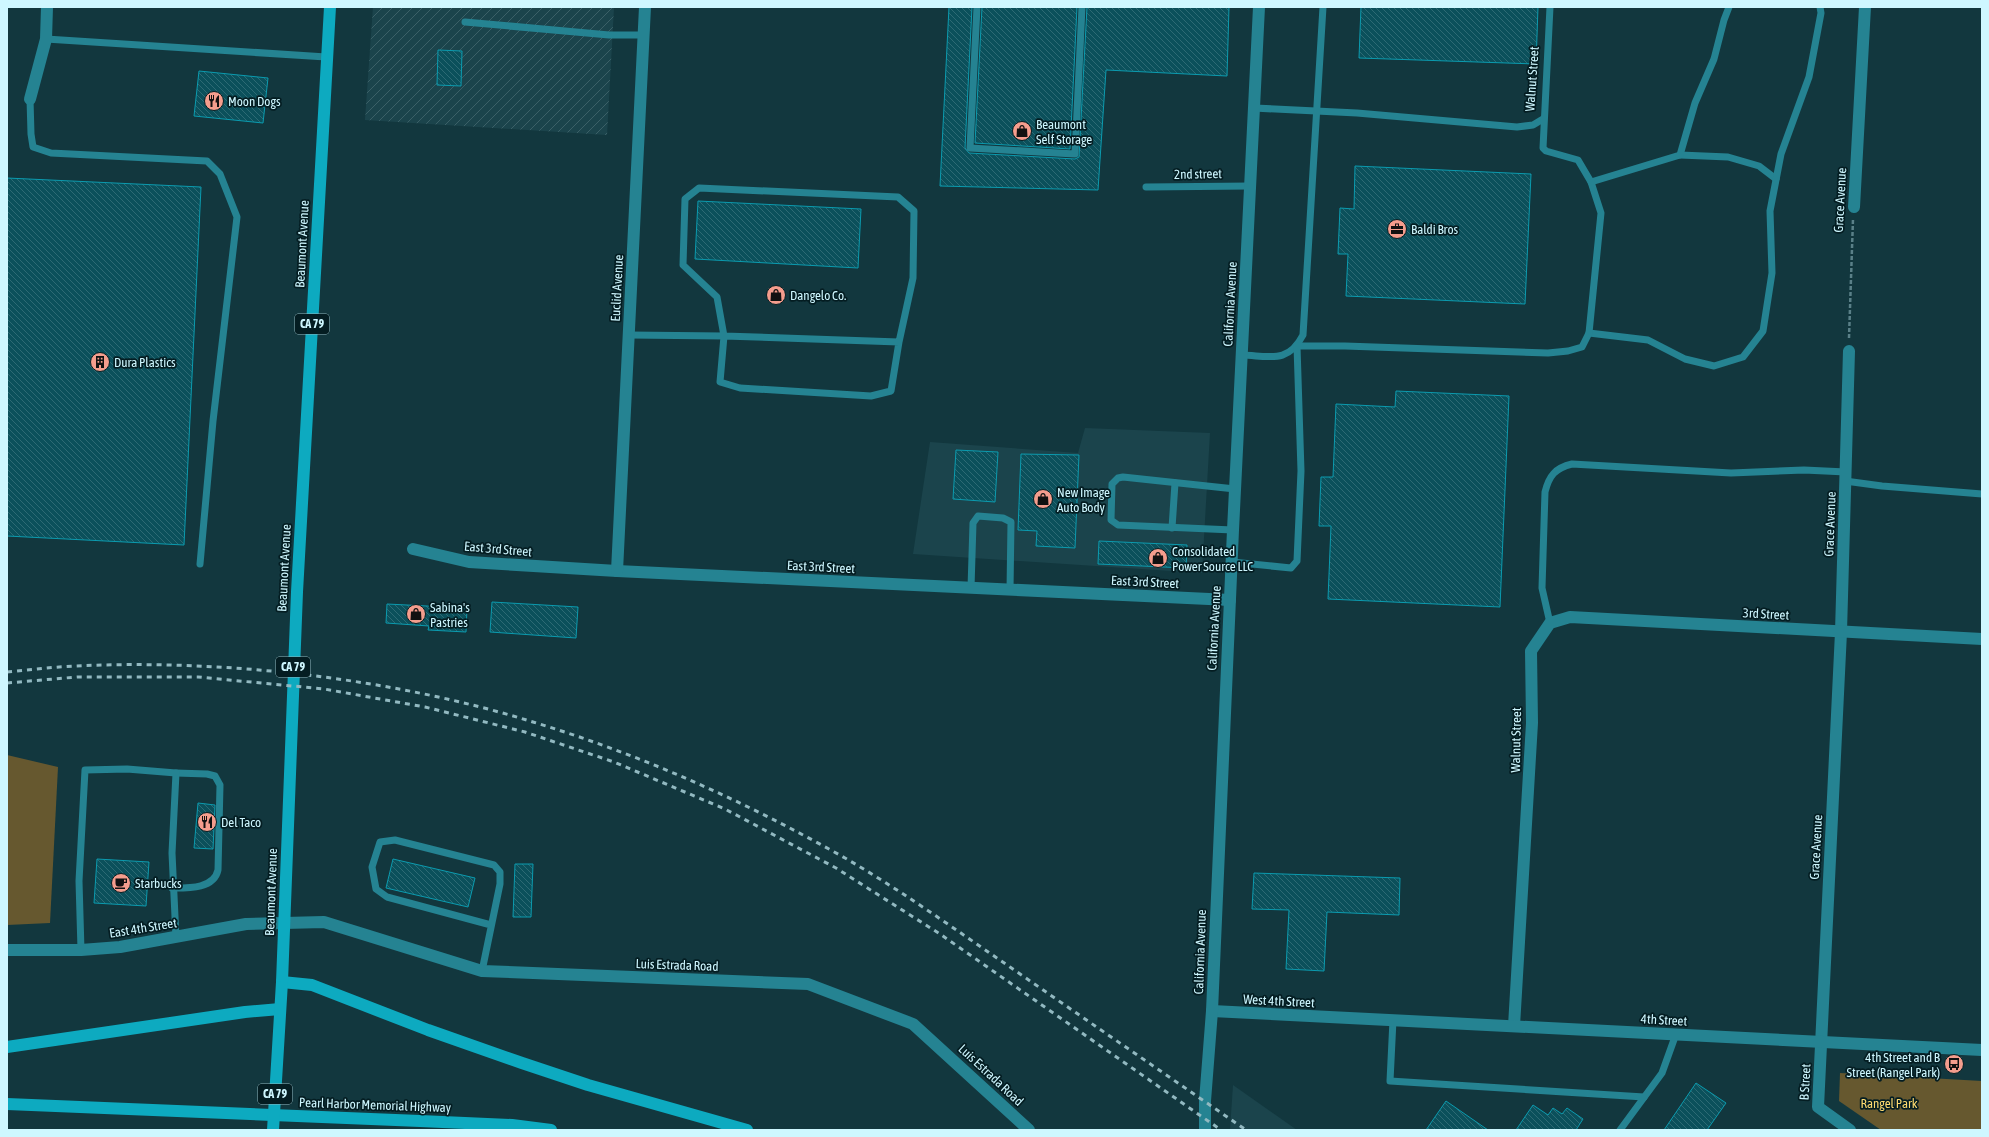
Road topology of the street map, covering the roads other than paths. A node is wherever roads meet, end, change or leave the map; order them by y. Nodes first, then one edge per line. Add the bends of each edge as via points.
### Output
1 (47, 7) edge
2 (330, 7) edge
3 (645, 7) edge
4 (976, 7) edge
5 (1082, 7) edge
6 (1259, 7) edge
7 (1324, 7) edge
8 (1550, 7) edge
9 (1729, 7) edge
10 (1820, 7) edge
11 (1865, 7) edge
12 (465, 22) dead end
13 (644, 35) junction
14 (46, 39) junction
15 (326, 57) junction
16 (30, 99) joint
17 (1254, 108) junction
18 (1317, 112) junction
19 (1543, 119) junction
20 (1680, 155) junction
21 (1776, 179) junction
22 (1591, 182) junction
23 (1250, 186) junction
24 (1146, 187) dead end
25 (1854, 207) road end
26 (1589, 332) junction
27 (629, 335) junction
28 (724, 336) junction
29 (899, 342) junction
30 (1297, 346) junction
31 (1849, 351) road end
32 (1242, 355) junction
33 (1845, 477) junction
34 (1175, 483) junction
35 (1235, 489) junction
36 (1982, 494) edge
37 (1172, 528) junction
38 (1233, 530) junction
39 (413, 549) dead end
40 (1232, 562) junction
41 (200, 564) dead end
42 (617, 571) junction
43 (971, 588) junction
44 (1010, 590) junction
45 (1230, 600) junction
46 (1550, 623) junction
47 (1841, 632) junction
48 (1982, 639) edge
49 (176, 773) junction
50 (172, 888) junction
51 (283, 922) junction
52 (491, 925) junction
53 (176, 938) junction
54 (7, 950) edge
55 (81, 950) junction
56 (482, 971) junction
57 (282, 982) junction
58 (280, 1009) junction
59 (1212, 1011) junction
60 (1344, 1018) joint
61 (1393, 1020) junction
62 (1514, 1026) junction
63 (1676, 1034) junction
64 (1821, 1042) junction
65 (7, 1047) edge
66 (1982, 1050) edge
67 (1644, 1097) junction
68 (7, 1104) edge
69 (273, 1130) edge
70 (551, 1130) edge
71 (746, 1130) edge
72 (1029, 1130) edge
73 (1205, 1130) edge
74 (1620, 1130) edge
75 (1850, 1130) edge

1 - 14 street
2 - 15 highway, Beaumont Avenue / CA 79
3 - 13 street, Euclid Avenue
4 - 5 lane via 970,148 1075,154
6 - 17 street, California Avenue
7 - 18 lane
8 - 19 lane, Walnut Street
9 - 20 lane via 1714,59 1695,103
10 - 21 lane via 1809,77 1781,154
11 - 25 street, Grace Avenue
12 - 13 lane via 609,35
13 - 27 street, Euclid Avenue
14 - 15 lane
14 - 16 street
15 - 51 highway, Beaumont Avenue / CA 79 via 297,592
16 - 41 lane via 33,147 51,153 207,161 220,174 237,218 213,421
17 - 18 lane
17 - 23 street, California Avenue
18 - 19 lane via 1517,127 1533,125
18 - 30 lane via 1303,335
19 - 22 lane, Walnut Street via 1543,148 1578,160
20 - 21 lane via 1728,157 1759,166
20 - 22 lane
21 - 26 lane via 1770,211 1772,273 1763,331 1743,357 1714,366 1685,359 1648,340
22 - 26 lane via 1601,213
23 - 24 lane, 2nd street
23 - 32 street, California Avenue
26 - 30 lane via 1582,347 1548,353
27 - 28 lane
27 - 42 street, Euclid Avenue
28 - 29 lane
28 - 29 lane via 720,382 740,388 871,396 891,391
28 - 29 lane via 717,297 683,265 685,199 699,188 898,197 914,211 913,278
30 - 32 lane via 1289,353 1278,356
30 - 40 lane via 1301,471 1297,561 1291,568
31 - 33 street, Grace Avenue
32 - 35 street, California Avenue
33 - 36 lane via 1882,486
33 - 46 lane via 1804,470 1731,473 1572,464 1561,466 1548,480 1546,492 1542,588
33 - 47 street, Grace Avenue
34 - 35 lane
34 - 37 lane
34 - 37 lane via 1124,477 1114,480 1112,484 1113,523
35 - 38 street, California Avenue
37 - 38 lane
38 - 40 street, California Avenue
39 - 42 street, East 3rd Street via 469,562
40 - 45 street, California Avenue
42 - 43 street, East 3rd Street
43 - 44 street, East 3rd Street
43 - 44 lane via 973,524 978,516 1004,518 1011,522
44 - 45 street, East 3rd Street
45 - 59 street, California Avenue
46 - 47 street, 3rd Street via 1570,617
46 - 62 street, Walnut Street via 1531,651 1532,723
47 - 48 street, 3rd Street
47 - 64 street, Grace Avenue
49 - 50 lane
49 - 50 lane via 215,776 220,785 217,877 193,888
49 - 55 lane via 127,769 85,770 79,881
50 - 53 lane
51 - 53 street, East 4th Street via 246,924
51 - 56 street, Luis Estrada Road via 324,922
51 - 57 highway, Beaumont Avenue / CA 79
52 - 52 lane via 500,884 500,872 494,865 395,840 380,842 372,868 376,889 387,897
52 - 56 lane
53 - 55 street, East 4th Street
54 - 55 street, East 4th Street
56 - 72 street, Luis Estrada Road via 808,984 913,1024
57 - 58 highway, Beaumont Avenue / CA 79
57 - 71 highway via 312,985 428,1030 588,1085
58 - 65 highway
58 - 69 highway, Beaumont Avenue / CA 79
59 - 60 street, West 4th Street
59 - 73 street, California Avenue
60 - 61 street, 4th Street
61 - 62 street, 4th Street
61 - 67 lane via 1390,1081
62 - 63 street, 4th Street
63 - 64 street, 4th Street
63 - 67 lane via 1662,1072
64 - 66 street, 4th Street
64 - 75 street, B Street via 1818,1107
67 - 74 lane
68 - 70 highway, Pearl Harbor Memorial Highway via 512,1125

